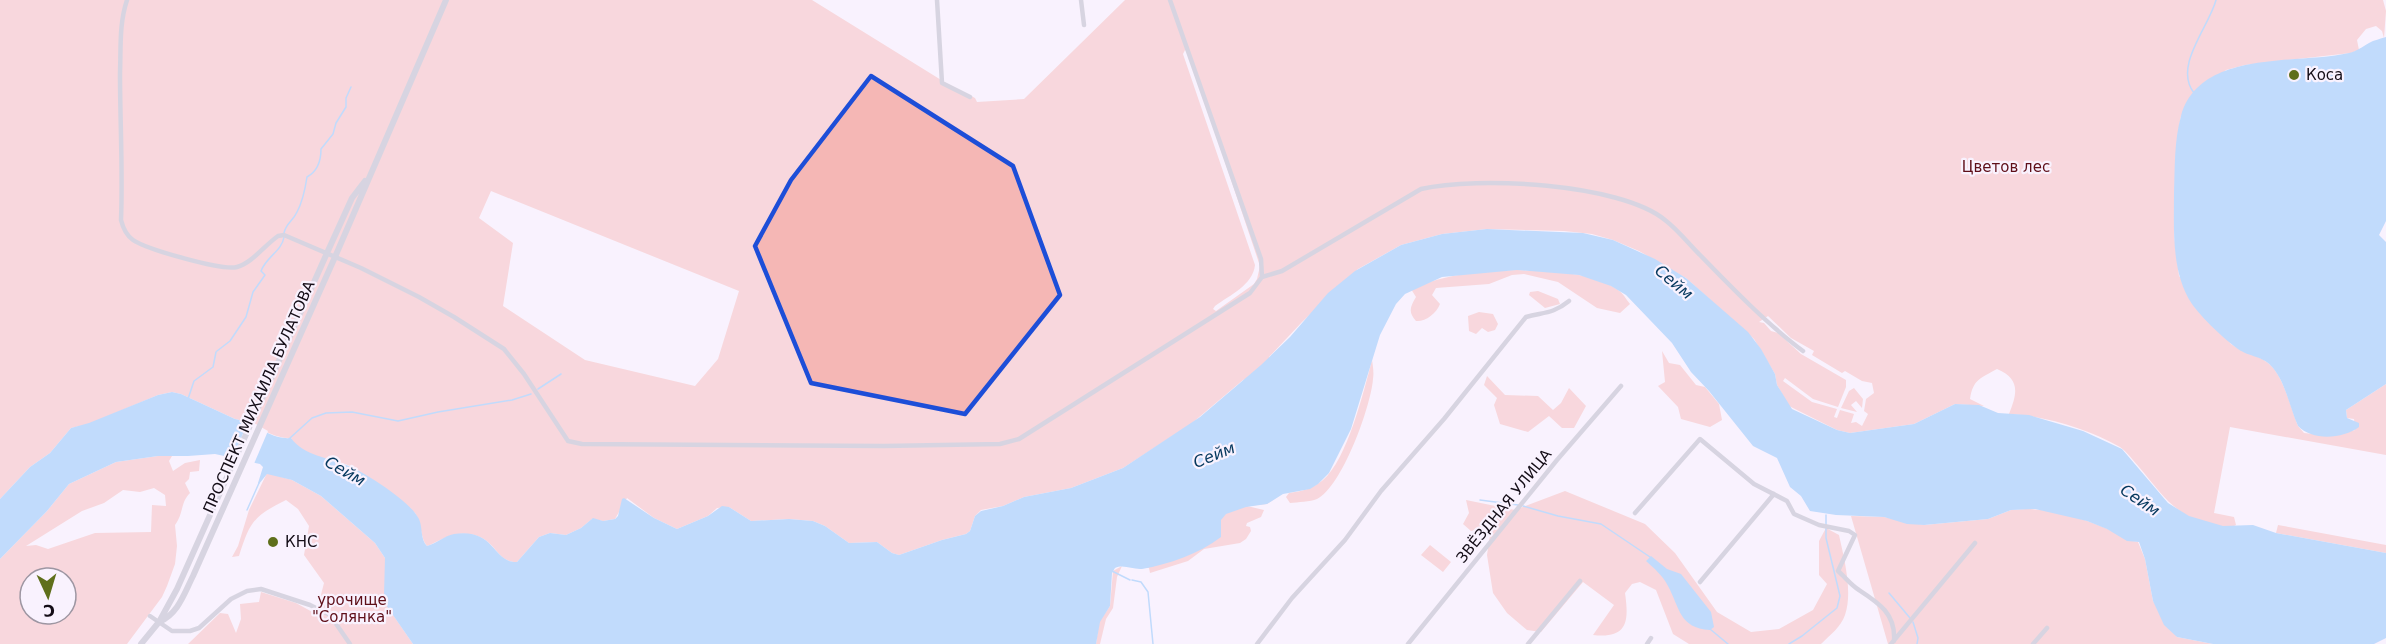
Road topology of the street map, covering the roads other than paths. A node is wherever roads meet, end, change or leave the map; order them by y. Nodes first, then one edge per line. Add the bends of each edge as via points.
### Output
1 (127, 0) edge
2 (446, 0) edge
3 (937, 0) edge
4 (1081, 0) edge
5 (1170, 0) edge
6 (1084, 25) dead end
7 (970, 97) dead end
8 (371, 173) junction
9 (327, 253) junction
10 (335, 257) junction
11 (1262, 277) junction
12 (1569, 301) dead end
13 (1803, 351) dead end
14 (1621, 386) dead end
15 (1774, 494) junction
16 (1635, 513) dead end
17 (1975, 543) dead end
18 (1580, 581) dead end
19 (1700, 582) dead end
20 (150, 616) dead end
21 (159, 622) junction
22 (2047, 628) dead end
23 (1651, 639) dead end
24 (1892, 642) edge
25 (141, 644) edge
26 (350, 644) edge
27 (1257, 644) edge
28 (1408, 644) edge
29 (1528, 644) edge
30 (1647, 644) edge
31 (2033, 644) edge

1 - 9 street via 121,26 120,115 121,220 128,235 143,245 225,268 241,266 278,236 290,236
2 - 8 street, ПРОСПЕКТ МИХАИЛА БУЛАТОВА
3 - 7 street via 942,83
4 - 6 street
5 - 11 street via 1262,259
8 - 9 street, ПРОСПЕКТ МИХАИЛА БУЛАТОВА via 352,198
8 - 10 street, ПРОСПЕКТ МИХАИЛА БУЛАТОВА
9 - 10 street
9 - 21 street, ПРОСПЕКТ МИХАИЛА БУЛАТОВА
10 - 11 street via 418,297 504,349 568,441 582,444 1000,444 1019,439 1214,317 1250,293
10 - 21 street, ПРОСПЕКТ МИХАИЛА БУЛАТОВА via 181,600 174,612
11 - 13 street via 1282,271 1421,189 1502,183 1564,188 1612,197 1663,218
12 - 27 street via 1547,314 1526,317
14 - 28 street, ЗВЁЗДНАЯ УЛИЦА
15 - 16 street via 1754,484 1700,439
15 - 19 street
15 - 24 street via 1787,501 1794,514 1855,535 1838,571 1890,615 1895,629
17 - 24 street
18 - 29 street
20 - 21 street
21 - 25 street, ПРОСПЕКТ МИХАИЛА БУЛАТОВА
21 - 26 street via 175,632 195,630 231,599 261,589 330,615
22 - 31 street
23 - 30 street

